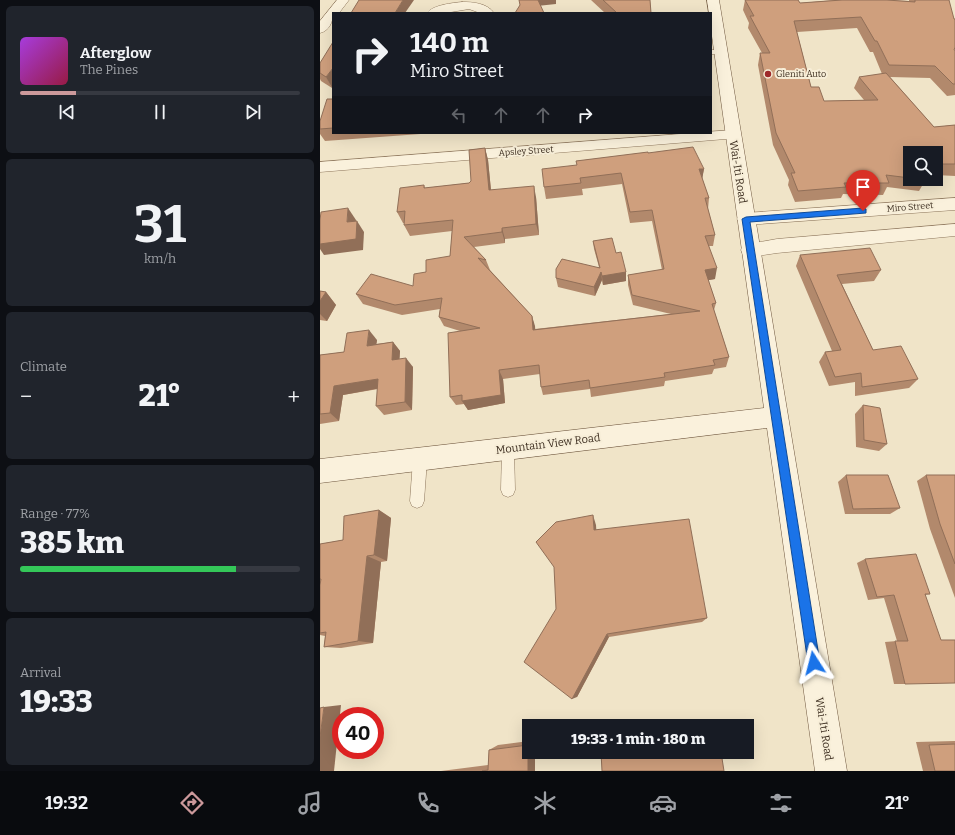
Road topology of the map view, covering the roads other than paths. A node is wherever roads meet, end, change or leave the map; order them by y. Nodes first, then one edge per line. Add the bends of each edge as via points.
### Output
1 (343, 0) edge
2 (713, 0) edge
3 (334, 12) edge
4 (435, 12) edge
5 (487, 12) edge
6 (332, 16) edge
7 (326, 24) edge
8 (716, 52) edge
9 (732, 135) junction
10 (320, 167) edge
11 (955, 204) edge
12 (746, 219) junction
13 (955, 230) edge
14 (750, 250) junction
15 (776, 417) junction
16 (508, 449) junction
17 (420, 460) junction
18 (320, 471) edge
19 (508, 490) dead end
20 (417, 501) dead end
21 (831, 771) edge

1 - 3 street
2 - 8 street, Wai-Iti Road
4 - 5 street via 467,6 483,8
6 - 7 street
8 - 9 street, Wai-Iti Road
9 - 10 street, Apsley Street
9 - 12 street, Wai-Iti Road
11 - 12 street, Miro Street
12 - 14 street, Wai-Iti Road
13 - 14 street
14 - 15 street, Wai-Iti Road
15 - 16 street, Mountain View Road
15 - 21 street, Wai-Iti Road
16 - 17 street, Mountain View Road
16 - 19 lane
17 - 18 street, Mountain View Road
17 - 20 lane

